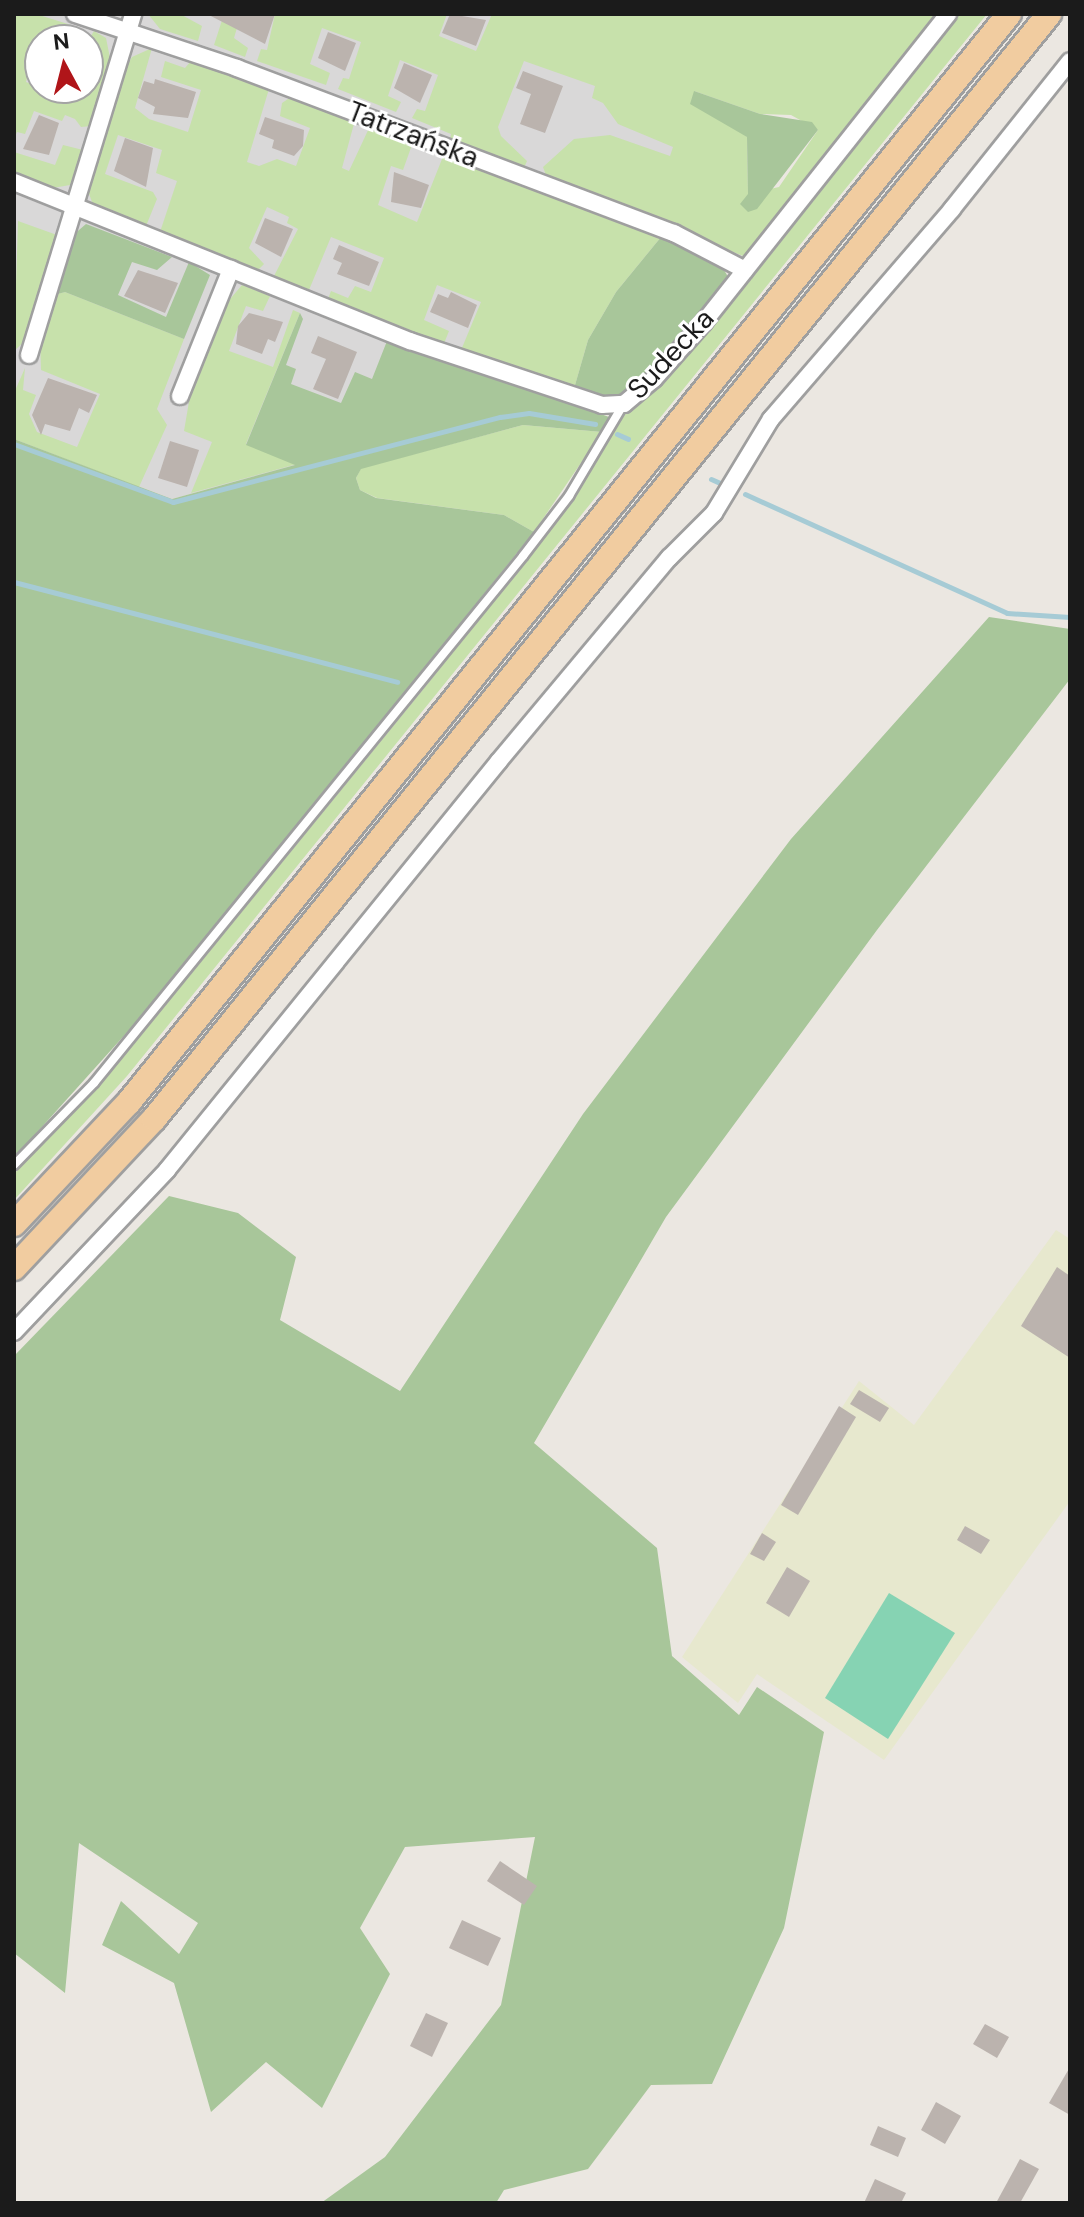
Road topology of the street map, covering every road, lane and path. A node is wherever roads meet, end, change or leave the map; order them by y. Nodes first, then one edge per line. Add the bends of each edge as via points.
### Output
1 (75, 14) edge
2 (948, 14) edge
3 (1009, 14) edge
4 (1049, 14) edge
5 (130, 22) edge
6 (1070, 61) edge
7 (14, 182) edge
8 (74, 203) junction
9 (231, 269) junction
10 (745, 270) junction
11 (29, 355) dead end
12 (180, 396) dead end
13 (624, 404) junction
14 (14, 1165) edge
15 (14, 1224) edge
16 (14, 1268) edge
17 (14, 1332) edge

1 - 5 street, Tatrzańska
2 - 10 street, Sudecka
3 - 15 main road via 129,1102
4 - 16 main road via 154,1119
5 - 8 street
5 - 10 street, Tatrzańska via 674,233
6 - 17 street via 952,209 771,419 714,513 669,558 499,761 167,1170
7 - 8 street, Sudecka
8 - 9 street, Sudecka
8 - 11 street
9 - 12 street
9 - 13 street, Sudecka via 480,366 602,405
10 - 13 street, Sudecka via 654,379
13 - 14 lane via 569,496 523,556 94,1083

